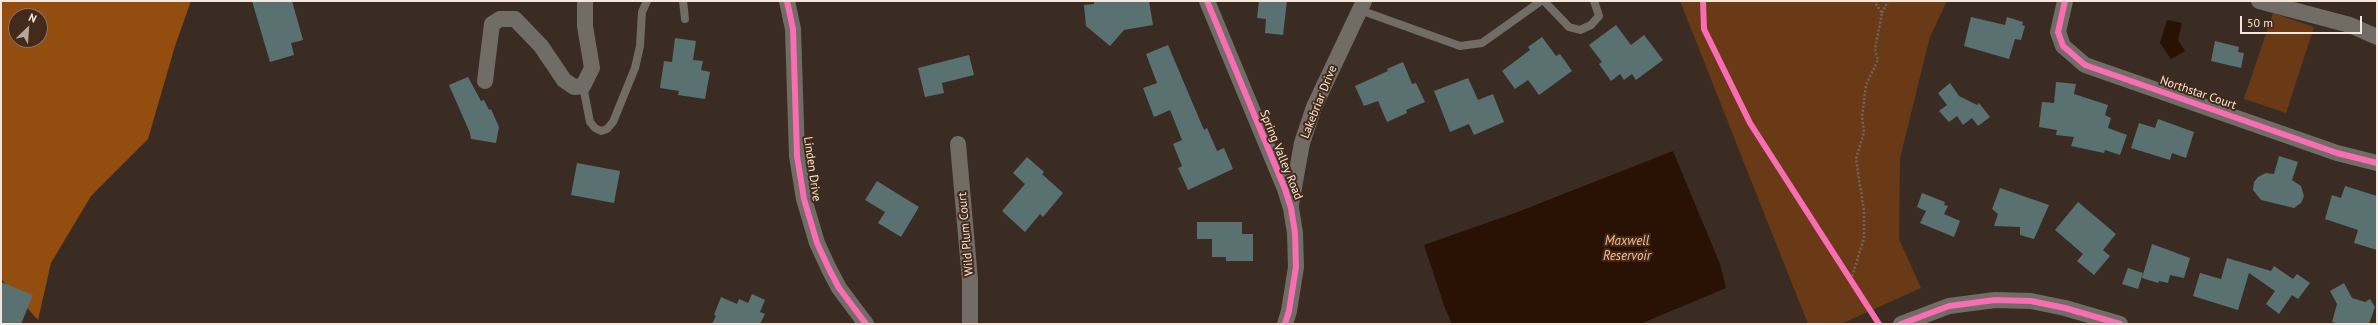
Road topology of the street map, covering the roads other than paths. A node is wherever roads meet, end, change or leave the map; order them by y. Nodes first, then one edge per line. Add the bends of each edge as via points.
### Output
1 (585, 1) edge
2 (647, 1) edge
3 (683, 1) edge
4 (787, 1) edge
5 (1206, 1) edge
6 (1541, 1) edge
7 (1544, 1) edge
8 (1594, 1) edge
9 (2064, 1) edge
10 (2259, 1) edge
11 (1362, 5) edge
12 (686, 19) dead end
13 (2377, 37) edge
14 (485, 81) dead end
15 (583, 86) junction
16 (958, 144) dead end
17 (2377, 163) edge
18 (1291, 208) junction
19 (866, 324) edge
20 (970, 324) edge
21 (1284, 324) edge
22 (1901, 324) edge
23 (2120, 324) edge

1 - 15 street via 585,26 592,68
2 - 15 lane via 642,12 640,46 635,68 613,122 607,129 601,131 590,122
3 - 12 lane
4 - 19 street, Linden Drive via 792,29 797,156 804,199 817,243 826,263 839,288
5 - 18 street, Spring Valley Road
6 - 11 lane via 1482,43 1460,46
7 - 8 lane via 1569,27 1580,30 1599,16
9 - 17 street, Northstar Court via 2058,32 2063,46 2084,65 2337,153
10 - 13 street via 2350,25
11 - 18 street, Lakebriar Drive via 1314,107 1302,143
14 - 15 street via 492,24 500,19 515,19 541,46 564,80 574,87
16 - 20 street, Wild Plum Court via 970,280
18 - 21 street, Spring Valley Road via 1296,267 1289,311
22 - 23 street via 1949,306 1995,300 2030,301

